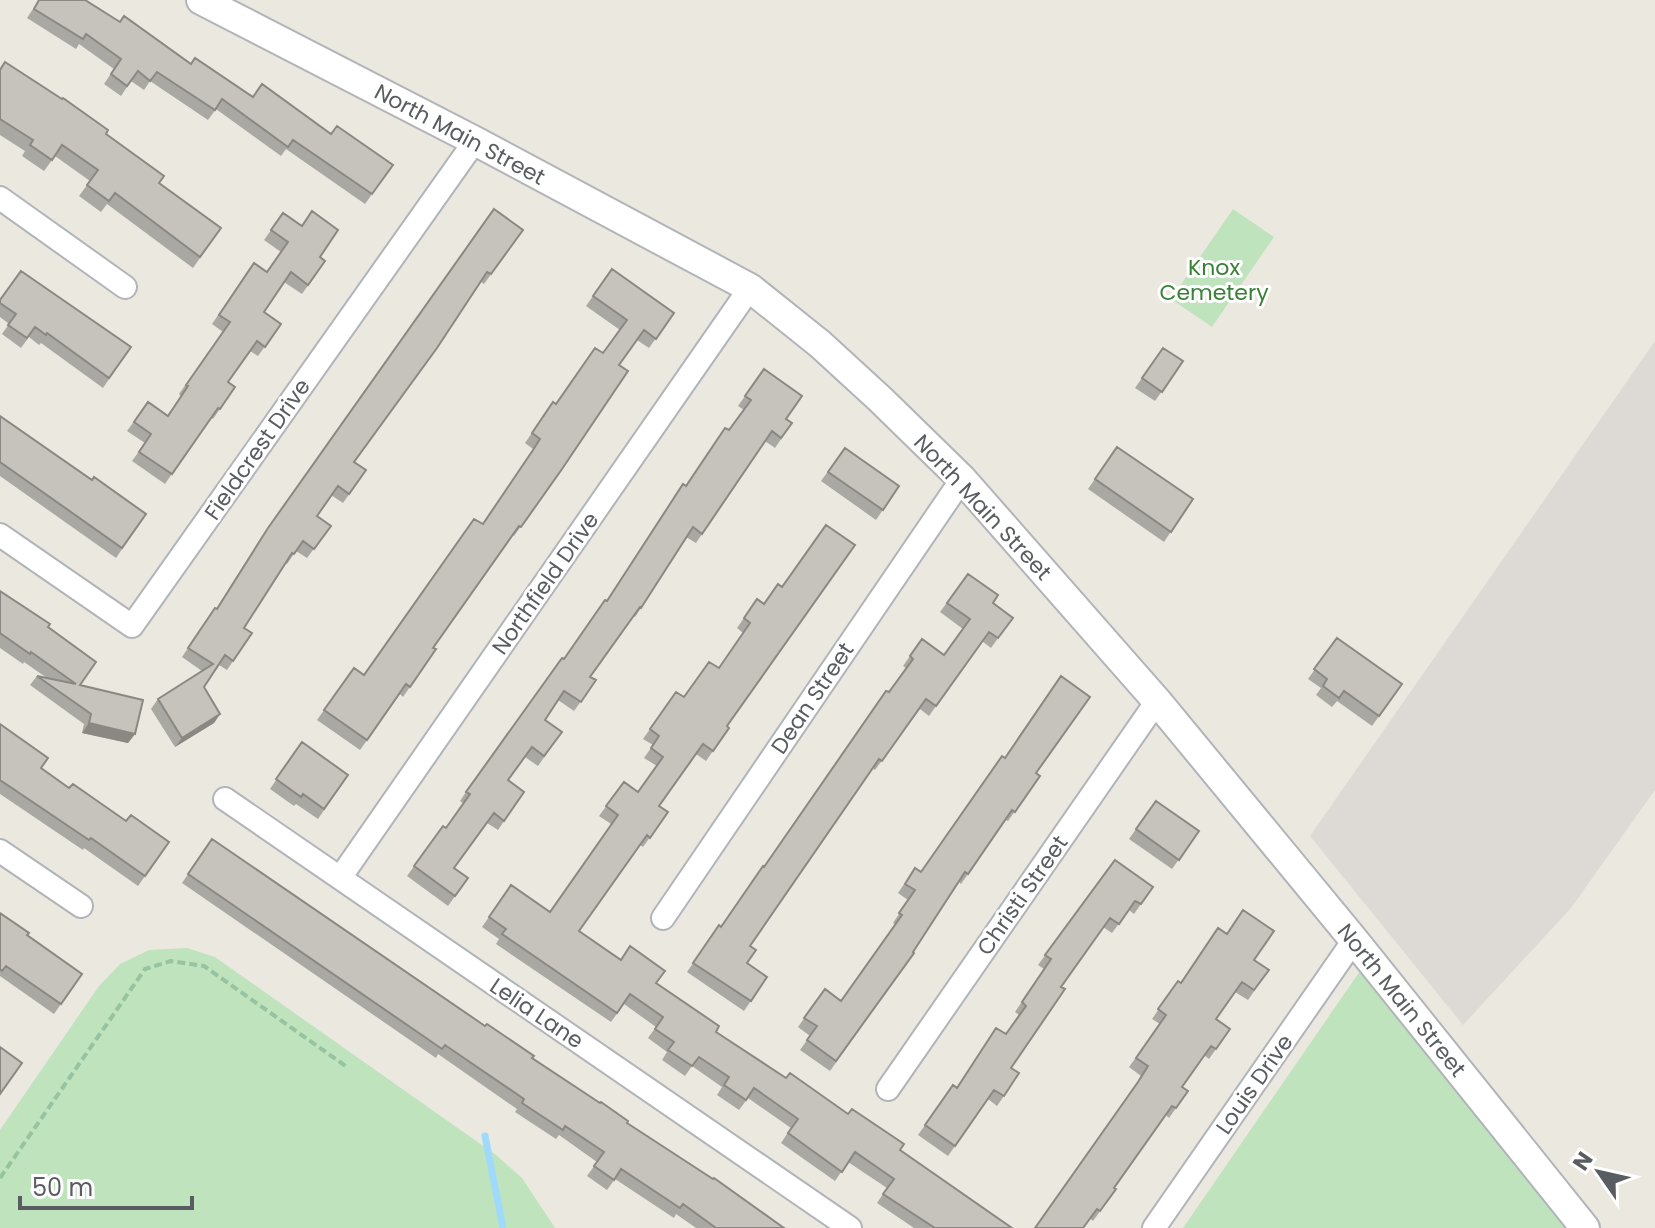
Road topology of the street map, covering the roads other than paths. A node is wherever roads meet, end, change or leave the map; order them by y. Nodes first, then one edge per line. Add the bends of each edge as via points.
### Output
1 (201, 0) edge
2 (475, 141) junction
3 (0, 198) edge
4 (125, 287) dead end
5 (750, 288) junction
6 (962, 479) junction
7 (0, 535) edge
8 (1157, 701) junction
9 (225, 799) dead end
10 (0, 851) edge
11 (340, 878) junction
12 (81, 906) dead end
13 (663, 918) dead end
14 (1354, 940) junction
15 (888, 1089) dead end
16 (850, 1228) edge
17 (1154, 1228) edge
18 (1585, 1228) edge

1 - 2 street, North Main Street
2 - 5 street, North Main Street
2 - 7 street, Fieldcrest Drive via 132,626
3 - 4 street
5 - 6 street, North Main Street via 820,344
5 - 11 street, Northfield Drive
6 - 8 street, North Main Street
6 - 13 street, Dean Street
8 - 14 street, North Main Street
8 - 15 street, Christi Street
9 - 11 street, Lelia Lane
10 - 12 street
11 - 16 street, Lelia Lane
14 - 17 street, Louis Drive
14 - 18 street, North Main Street

